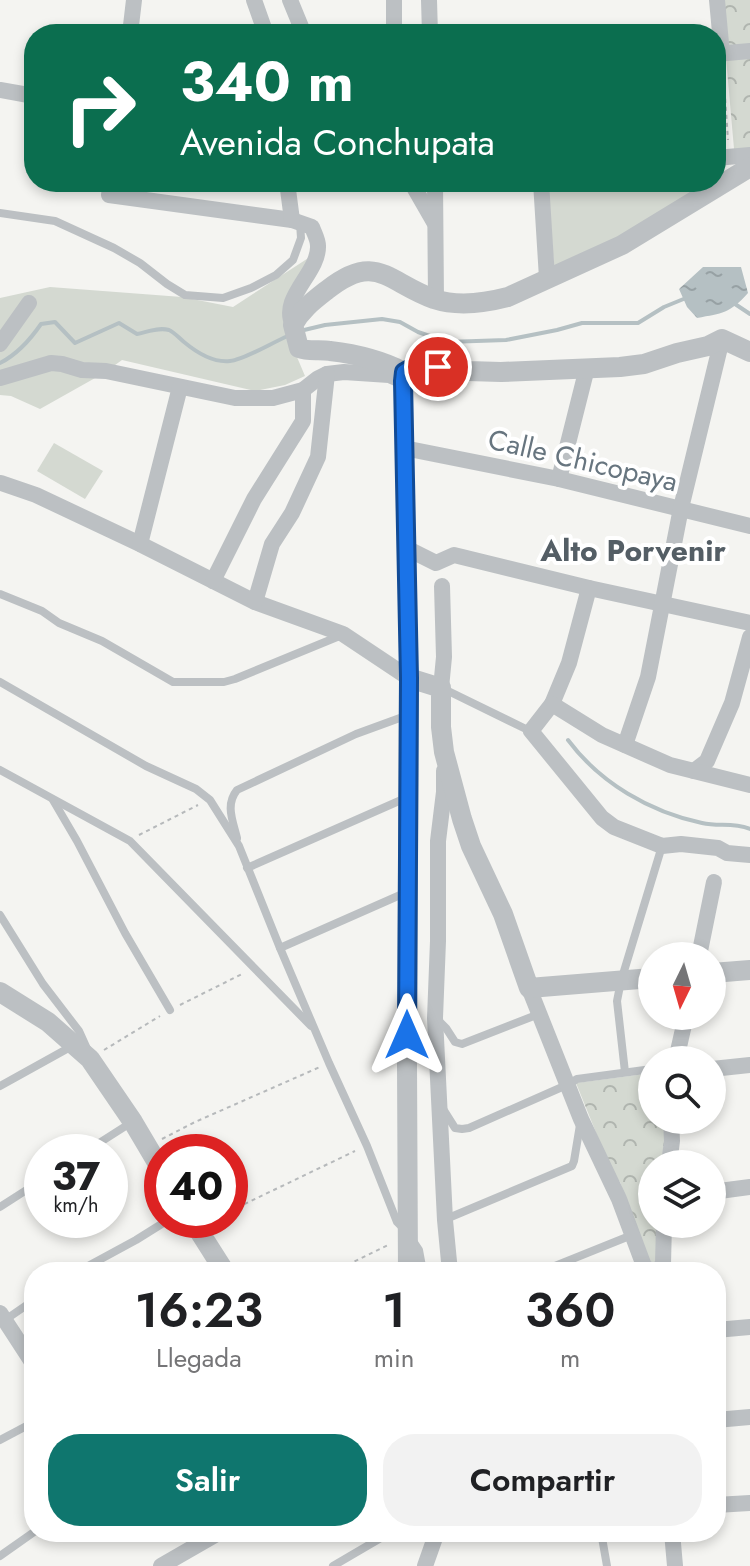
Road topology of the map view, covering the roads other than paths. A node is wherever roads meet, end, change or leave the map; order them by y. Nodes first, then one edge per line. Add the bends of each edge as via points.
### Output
1 (134, 0) edge
2 (254, 0) edge
3 (290, 0) edge
4 (394, 0) edge
5 (429, 0) edge
6 (717, 0) edge
7 (131, 24) edge
8 (262, 24) edge
9 (300, 24) edge
10 (394, 24) edge
11 (430, 24) edge
12 (718, 24) edge
13 (750, 51) edge
14 (726, 53) edge
15 (0, 90) edge
16 (24, 94) edge
17 (750, 155) edge
18 (726, 157) edge
19 (750, 167) edge
20 (726, 182) edge
21 (127, 192) edge
22 (289, 192) edge
23 (417, 192) edge
24 (435, 192) edge
25 (542, 192) edge
26 (709, 192) edge
27 (0, 213) edge
28 (296, 221) junction
29 (435, 225) junction
30 (547, 278) junction
31 (436, 300) junction
32 (29, 303) dead end
33 (293, 325) junction
34 (722, 339) junction
35 (0, 344) edge
36 (750, 352) edge
37 (587, 368) junction
38 (327, 374) junction
39 (403, 377) junction
40 (0, 378) edge
41 (180, 387) junction
42 (303, 390) junction
43 (404, 448) junction
44 (559, 479) junction
45 (1, 483) edge
46 (681, 508) junction
47 (750, 526) edge
48 (140, 544) junction
49 (406, 548) junction
50 (213, 581) junction
51 (442, 586) dead end
52 (589, 588) junction
53 (0, 594) edge
54 (255, 602) junction
55 (662, 604) junction
56 (750, 623) edge
57 (343, 634) junction
58 (750, 637) edge
59 (409, 678) junction
60 (0, 682) edge
61 (441, 688) junction
62 (552, 704) junction
63 (408, 715) junction
64 (531, 731) junction
65 (625, 745) junction
66 (444, 752) junction
67 (0, 770) edge
68 (694, 771) junction
69 (750, 785) edge
70 (408, 797) junction
71 (53, 799) junction
72 (239, 846) junction
73 (662, 846) junction
74 (750, 855) edge
75 (247, 868) junction
76 (714, 882) dead end
77 (408, 891) junction
78 (0, 915) edge
79 (702, 942) edge
80 (280, 948) junction
81 (750, 970) edge
82 (726, 972) edge
83 (638, 979) edge
84 (621, 981) junction
85 (529, 988) junction
86 (0, 992) edge
87 (170, 1010) dead end
88 (540, 1013) junction
89 (435, 1018) junction
90 (316, 1031) junction
91 (75, 1044) junction
92 (90, 1059) junction
93 (750, 1065) edge
94 (726, 1068) edge
95 (638, 1071) edge
96 (625, 1072) junction
97 (569, 1084) junction
98 (0, 1086) edge
99 (439, 1103) junction
100 (581, 1119) junction
101 (133, 1122) junction
102 (114, 1134) edge
103 (144, 1141) edge
104 (750, 1187) edge
105 (726, 1190) edge
106 (24, 1192) edge
107 (0, 1207) edge
108 (445, 1220) junction
109 (144, 1235) edge
110 (410, 1235) junction
111 (633, 1235) junction
112 (203, 1238) edge
113 (664, 1238) edge
114 (95, 1262) edge
115 (219, 1262) edge
116 (409, 1262) edge
117 (421, 1262) edge
118 (449, 1262) edge
119 (565, 1262) edge
120 (643, 1262) edge
121 (663, 1262) edge
122 (24, 1305) edge
123 (1, 1318) edge
124 (750, 1327) edge
125 (726, 1329) edge
126 (24, 1351) edge
127 (750, 1417) edge
128 (726, 1419) edge
129 (24, 1427) edge
130 (0, 1440) edge
131 (750, 1503) edge
132 (726, 1504) edge
133 (24, 1539) edge
134 (203, 1542) edge
135 (374, 1542) edge
136 (433, 1542) edge
137 (603, 1542) edge
138 (673, 1542) edge
139 (0, 1556) edge
140 (161, 1566) edge
141 (333, 1566) edge
142 (425, 1566) edge
143 (607, 1566) edge
144 (675, 1566) edge

1 - 7 street
2 - 8 street
3 - 9 street
4 - 10 street
5 - 11 street
6 - 12 street
13 - 14 street
15 - 16 street
17 - 18 street
19 - 20 street
21 - 28 street
22 - 28 street
23 - 29 street
24 - 29 street
25 - 30 street
26 - 30 street via 622,245
27 - 28 lane via 55,221 114,248 185,295 223,298 276,275 293,260 301,238
28 - 33 street via 312,227 318,242 317,257 291,307
29 - 31 street
30 - 31 street via 489,302
31 - 33 street via 363,270 338,281 298,314
32 - 35 street
33 - 39 street via 299,348 364,357 391,365
34 - 36 street
34 - 37 street via 644,364
34 - 46 street
37 - 39 street via 468,371 427,362
37 - 44 street
38 - 39 street
38 - 42 street
38 - 54 street via 318,457 272,544
39 - 43 street
40 - 41 street via 51,363
41 - 42 street via 235,398 273,398
41 - 48 street
42 - 50 street via 303,421 254,499
43 - 44 street, Calle Chicopaya
43 - 49 street
44 - 46 street, Calle Chicopaya
45 - 48 street
46 - 47 street, Calle Chicopaya
46 - 55 street
48 - 50 street
49 - 52 street via 436,563 454,555
49 - 59 street
50 - 54 street
51 - 61 street
52 - 55 street
52 - 62 street
53 - 57 lane via 183,683 235,679
54 - 57 street
55 - 56 street
55 - 65 street via 648,677
57 - 59 street
58 - 68 street via 732,703 707,761
59 - 61 street
59 - 63 street
60 - 72 lane via 196,789 210,800
61 - 64 lane
61 - 66 street
62 - 64 street
62 - 65 street
63 - 70 street
63 - 72 lane via 237,790 229,808
64 - 73 street via 602,818
65 - 68 street
66 - 85 street via 471,846
66 - 89 street
67 - 71 lane
68 - 69 street
70 - 75 lane
70 - 77 street
71 - 87 lane
71 - 90 lane via 130,841
72 - 75 lane
73 - 74 street
73 - 84 lane
75 - 80 lane
76 - 79 street
77 - 80 lane
77 - 110 street
78 - 92 lane via 79,1031
80 - 90 lane
81 - 82 street
83 - 84 street
84 - 85 street
84 - 96 lane via 617,1001
85 - 88 street
86 - 91 street
88 - 89 lane via 462,1044
88 - 97 street
89 - 99 street
90 - 110 lane via 397,1222
91 - 92 street
91 - 98 lane
92 - 101 street
93 - 94 street
95 - 96 lane
96 - 97 lane
97 - 99 lane via 469,1128 455,1128
97 - 100 street
99 - 108 street
100 - 108 lane via 572,1166
100 - 111 street
101 - 102 lane
101 - 103 street
104 - 105 street
106 - 107 lane
108 - 118 street
109 - 114 lane
110 - 116 street
110 - 117 lane
111 - 119 lane
111 - 120 street
112 - 115 street
113 - 121 street
122 - 123 lane
123 - 126 street
124 - 125 street
127 - 128 street
129 - 130 lane
131 - 132 street
133 - 139 lane
134 - 140 street
135 - 141 lane
136 - 142 street
137 - 143 lane
138 - 144 street

